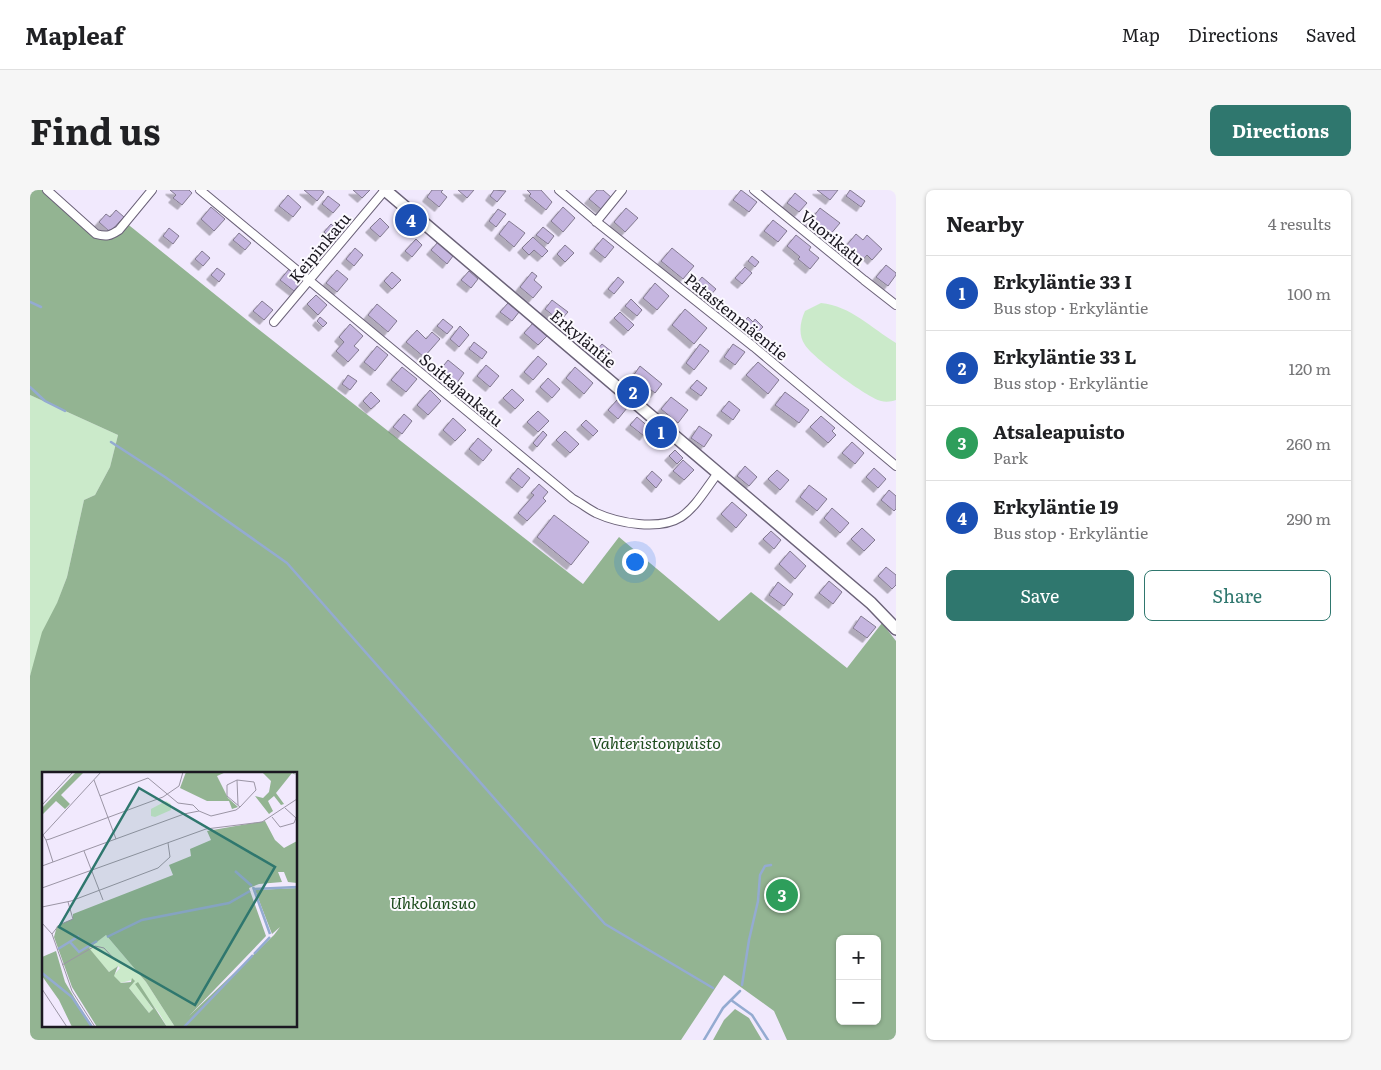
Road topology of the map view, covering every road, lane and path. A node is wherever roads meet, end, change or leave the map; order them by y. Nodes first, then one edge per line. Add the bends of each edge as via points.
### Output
1 (47, 190) edge
2 (152, 190) edge
3 (200, 190) edge
4 (385, 190) edge
5 (559, 190) edge
6 (622, 190) edge
7 (754, 190) edge
8 (596, 222) junction
9 (308, 280) junction
10 (896, 305) edge
11 (274, 322) dead end
12 (896, 466) edge
13 (718, 473) junction
14 (896, 629) edge

1 - 2 street via 96,234 104,237 119,230
3 - 9 street, Soittajankatu
4 - 9 street, Keipinkatu
4 - 13 street, Erkyläntie
5 - 8 street, Patastenmäentie
6 - 8 street
7 - 10 street, Vuorikatu
8 - 12 street, Patastenmäentie via 754,347
9 - 11 street, Keipinkatu
9 - 13 street, Soittajankatu via 573,499 595,512 616,521 670,522 690,510
13 - 14 street, Erkyläntie via 871,603

